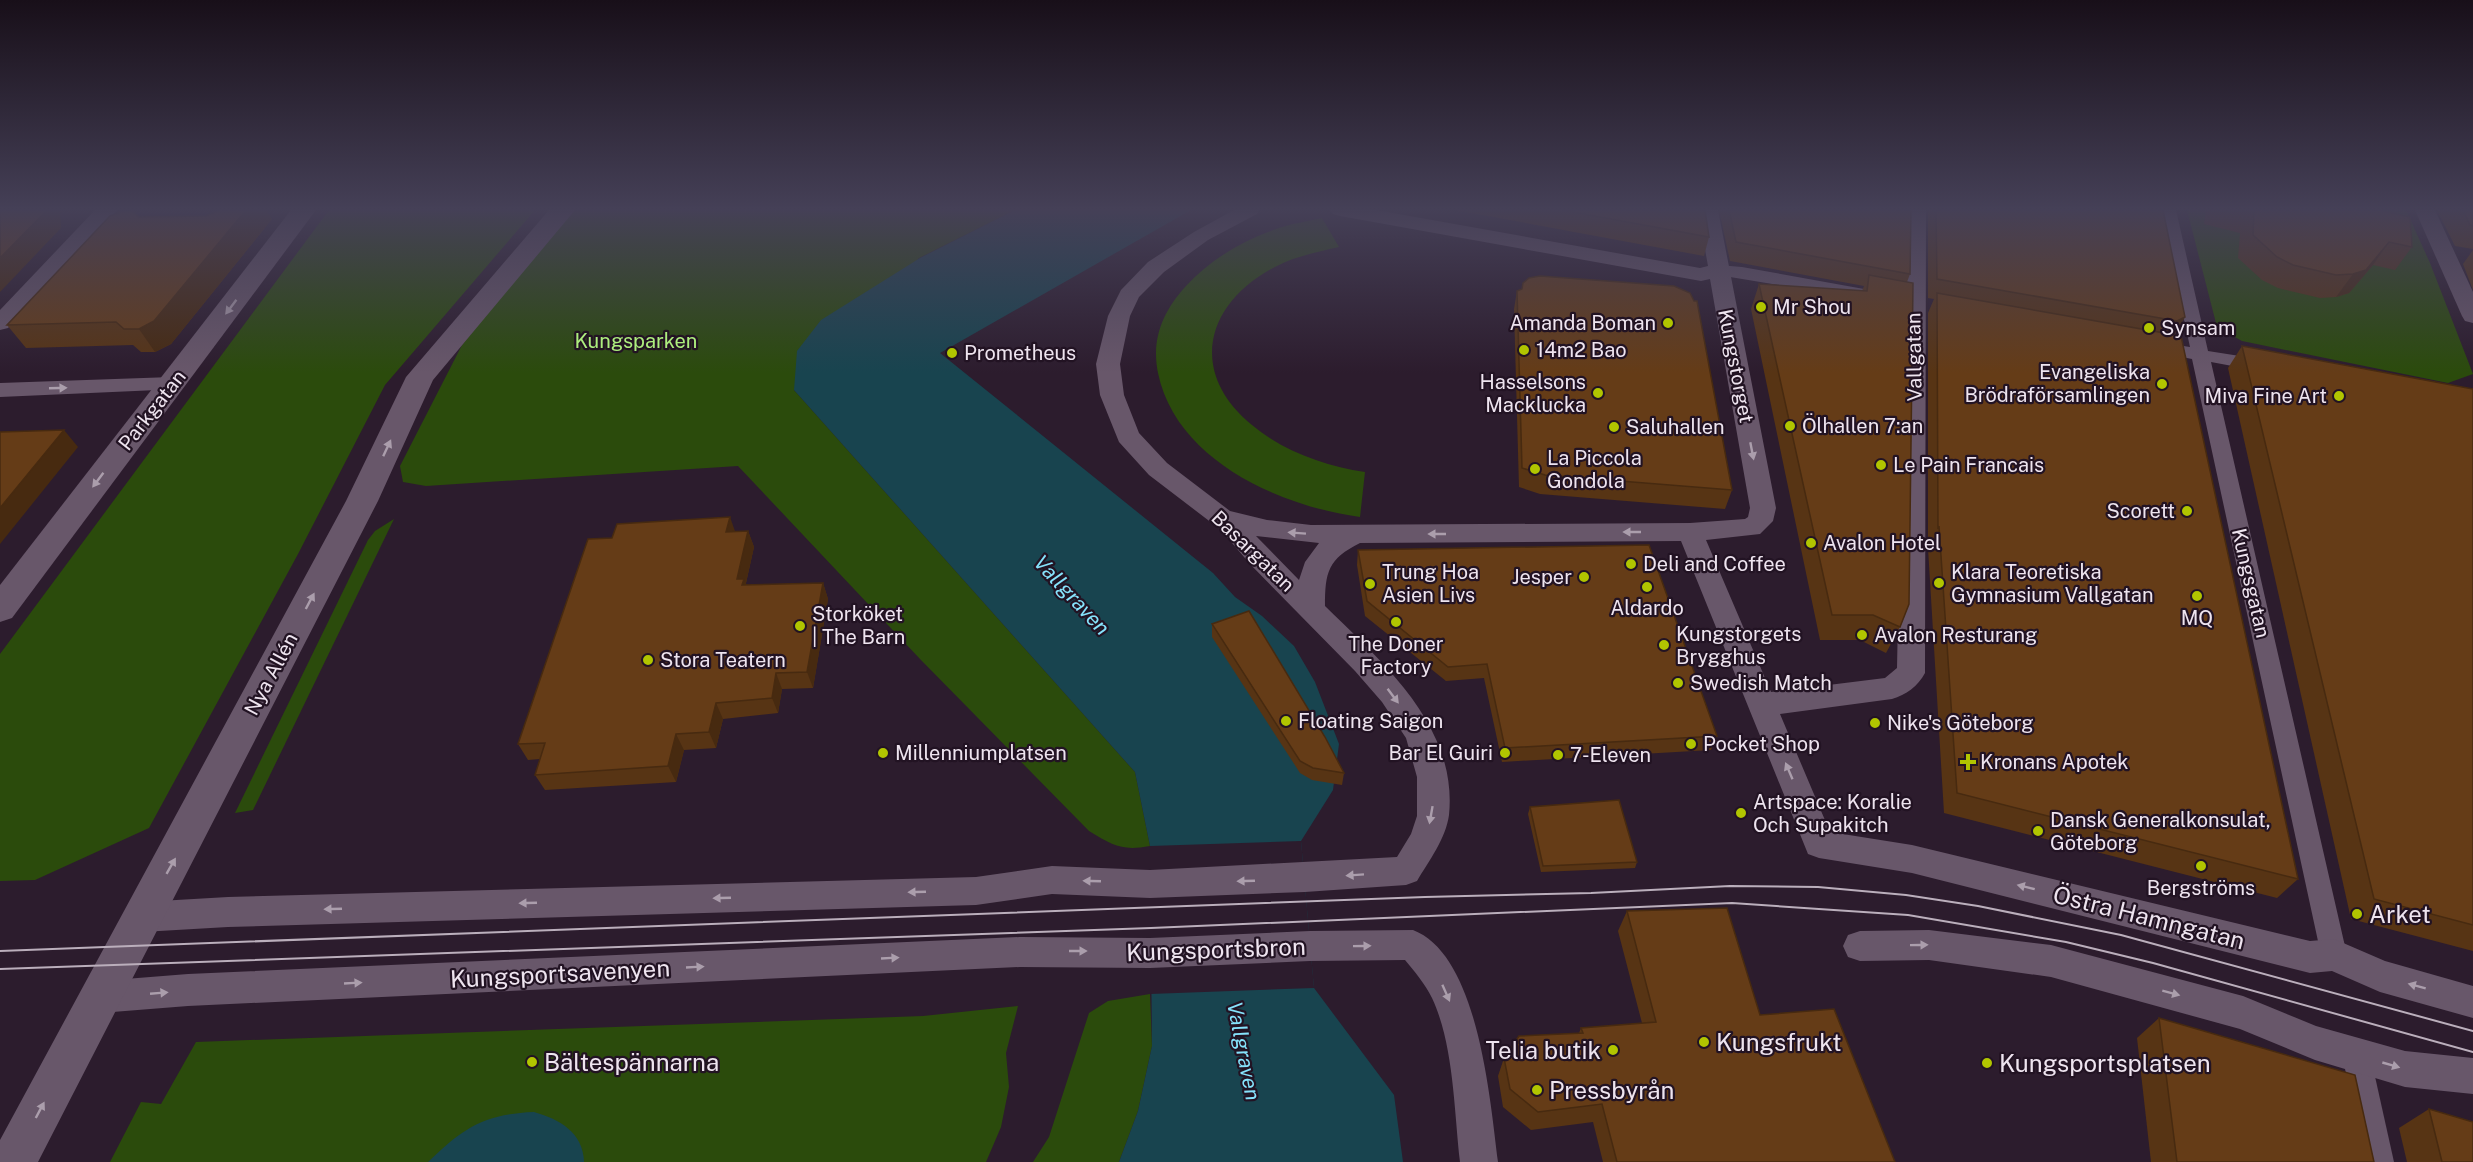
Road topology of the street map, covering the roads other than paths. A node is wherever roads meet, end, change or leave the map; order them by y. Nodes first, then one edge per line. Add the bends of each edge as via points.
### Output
1 (56, 264) edge
2 (263, 264) edge
3 (517, 264) edge
4 (1162, 264) edge
5 (1637, 264) edge
6 (1717, 264) edge
7 (1917, 264) edge
8 (2180, 264) edge
9 (2457, 264) edge
10 (1718, 270) junction
11 (1880, 297) edge
12 (2473, 316) edge
13 (0, 323) edge
14 (2143, 345) edge
15 (2200, 355) junction
16 (2282, 369) edge
17 (172, 384) junction
18 (0, 390) edge
19 (1219, 516) junction
20 (1690, 532) junction
21 (1355, 534) junction
22 (1311, 606) junction
23 (0, 609) edge
24 (1762, 705) junction
25 (142, 917) junction
26 (1860, 946) dead end
27 (1020, 952) joint
28 (2334, 955) junction
29 (100, 997) junction
30 (2473, 1002) edge
31 (2356, 1054) junction
32 (2473, 1076) edge
33 (13, 1162) edge
34 (1479, 1162) edge
35 (2379, 1162) edge

1 - 13 street
2 -> 17 main road, Parkgatan
25 -> 3 main road, Nya Allén via 362,501 420,377
4 - 19 street, Basargatan via 1129,295 1119,316 1108,364 1112,395 1128,436 1158,469
5 - 10 street via 1701,276
6 - 10 street
7 - 24 street, Vallgatan via 1911,673 1892,688
8 - 15 street, Kungsgatan
9 - 12 street
10 - 11 street
10 -> 20 street, Kungstorget via 1763,508 1760,521 1751,528
14 - 15 street
15 - 16 street
15 - 28 street, Kungsgatan
18 -> 17 street
17 -> 23 main road, Parkgatan
21 -> 19 street, Kungstorget via 1280,532
19 - 22 street, Basargatan
20 -> 21 street, Kungstorget
20 - 24 street
21 - 22 street, Kungstorget via 1333,544 1321,555 1313,571
22 -> 25 street, Basargatan via 1392,694 1420,734 1432,777 1433,816 1406,871 1150,884 1090,880 1029,882 976,891
28 -> 24 street, Östra Hamngatan via 2310,957 1912,859 1819,844
25 - 29 main road, Nya Allén
26 -> 31 street via 1929,945 2051,962 2243,1013 2315,1043
29 -> 27 street, Kungsportsavenyen
27 -> 34 street, Kungsportsbron via 1150,953 1413,945 1446,990 1456,1018
30 -> 28 street, Östra Hamngatan via 2380,976
33 -> 29 main road, Nya Allén
31 -> 32 street via 2405,1069
31 - 35 street

